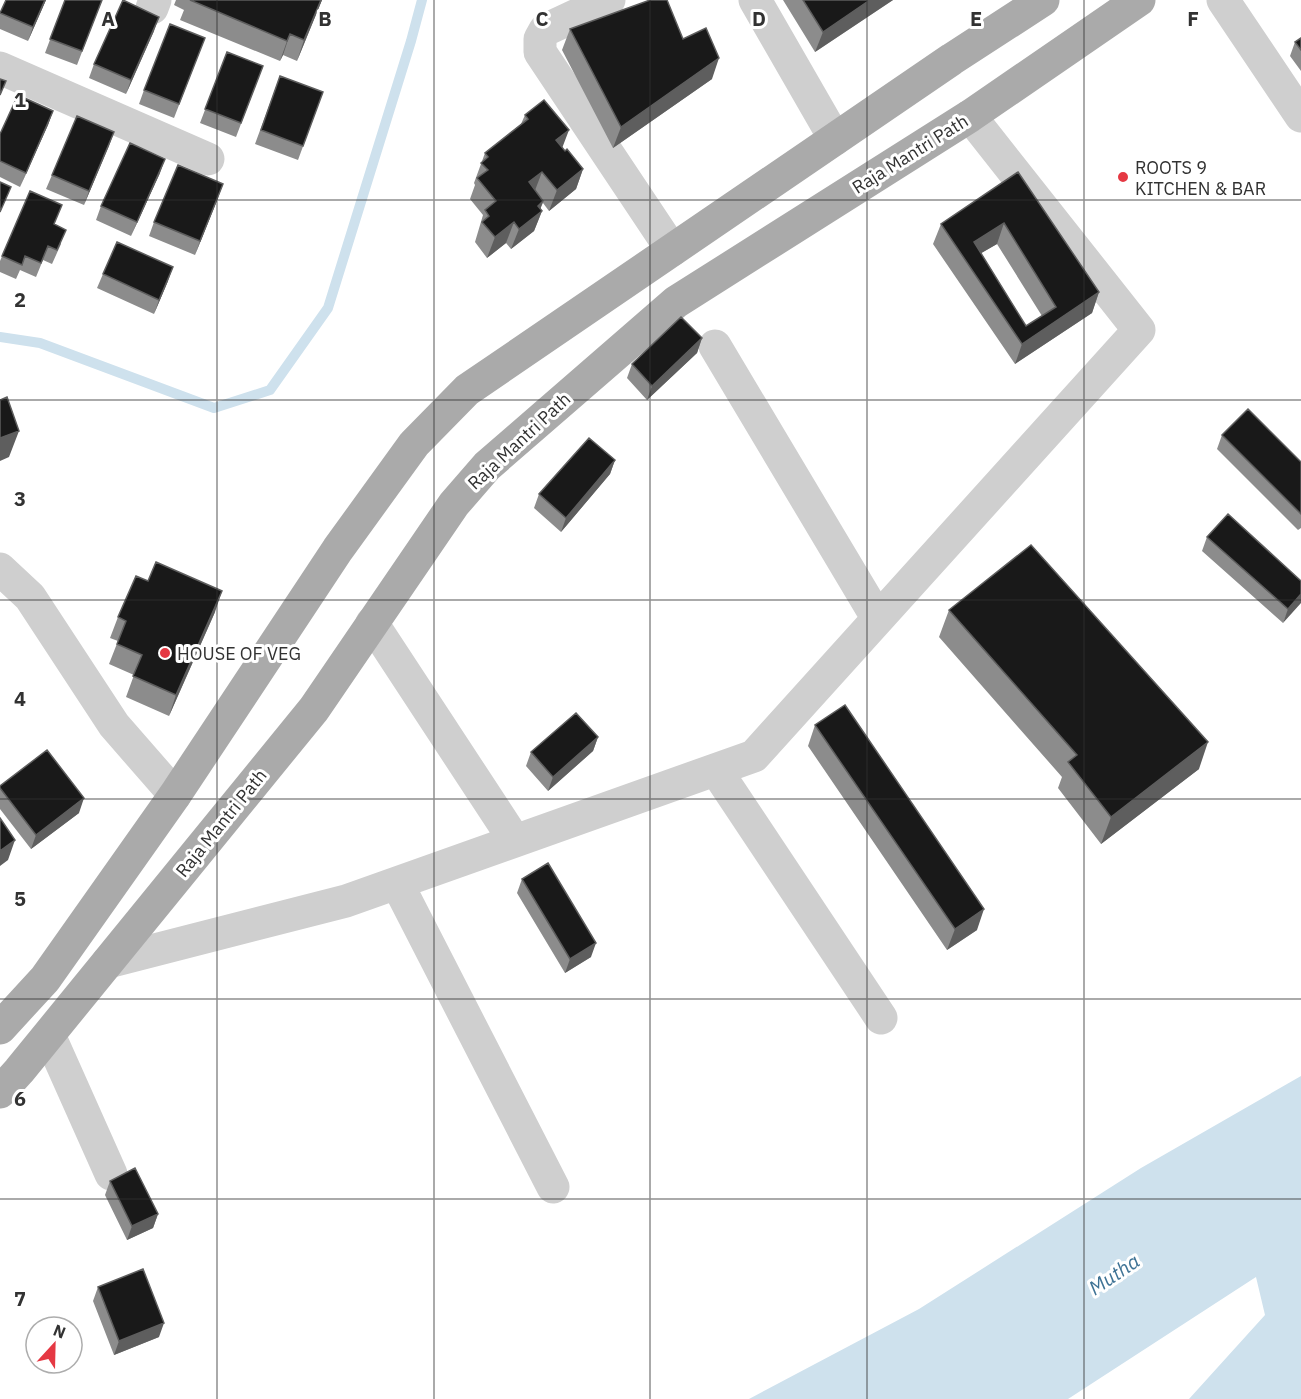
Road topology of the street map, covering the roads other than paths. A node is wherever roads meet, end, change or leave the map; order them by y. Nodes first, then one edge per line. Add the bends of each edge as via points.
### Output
1 (609, 0) edge
2 (755, 0) edge
3 (1043, 0) edge
4 (1140, 0) edge
5 (1223, 0) edge
6 (0, 68) edge
7 (970, 116) junction
8 (1301, 116) edge
9 (835, 139) junction
10 (208, 159) dead end
11 (672, 250) junction
12 (715, 346) dead end
13 (0, 569) edge
14 (878, 619) junction
15 (372, 623) junction
16 (716, 770) junction
17 (175, 795) junction
18 (515, 841) junction
19 (397, 883) junction
20 (108, 962) junction
21 (881, 1018) dead end
22 (0, 1028) edge
23 (49, 1035) junction
24 (0, 1092) edge
25 (111, 1174) dead end
26 (553, 1187) dead end

1 - 11 street via 545,30 540,52
2 - 9 street
3 - 9 main road
4 - 7 main road, Raja Mantri Path
5 - 8 street
6 - 10 street
7 - 14 street via 1139,330
7 - 15 main road, Raja Mantri Path via 676,302 487,466 454,504
9 - 11 main road
11 - 17 main road via 467,390 414,444 338,549
12 - 14 street
13 - 17 street via 30,597 114,725
14 - 16 street via 754,756
15 - 18 street
15 - 20 main road, Raja Mantri Path via 314,709
16 - 18 street
16 - 21 street
17 - 22 main road via 45,979
18 - 19 street
19 - 20 street via 346,901
19 - 26 street
20 - 23 main road, Raja Mantri Path
23 - 24 main road, Raja Mantri Path
23 - 25 street

